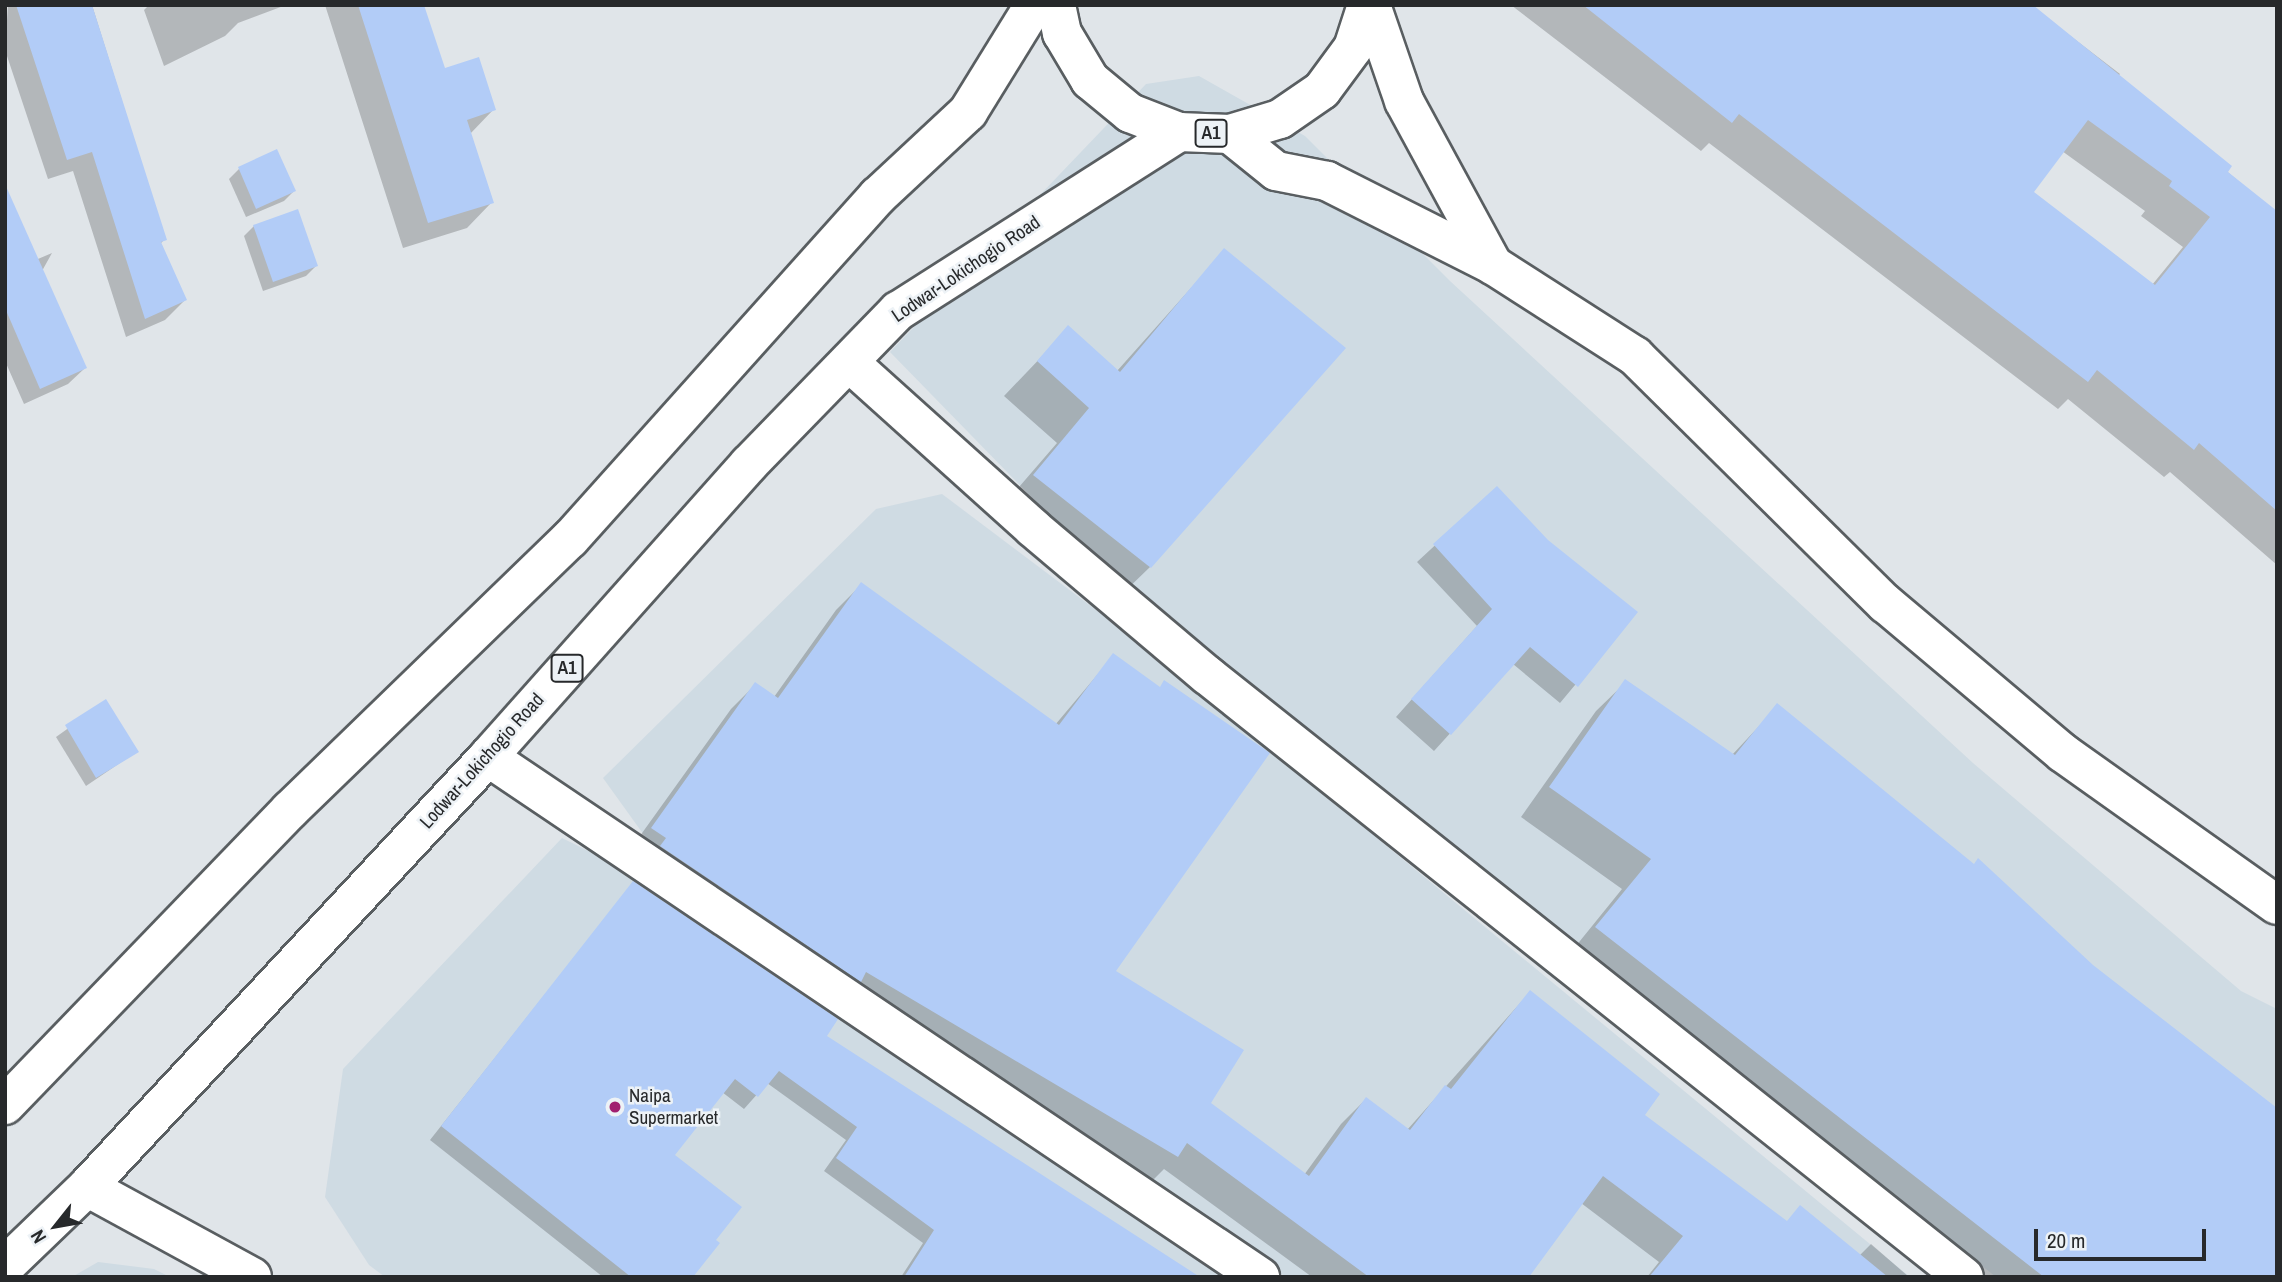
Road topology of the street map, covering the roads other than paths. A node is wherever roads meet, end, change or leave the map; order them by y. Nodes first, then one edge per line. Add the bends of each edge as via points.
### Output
1 (1034, 5) edge
2 (1056, 5) edge
3 (1369, 5) edge
4 (1179, 132) junction
5 (1230, 134) junction
6 (1493, 265) junction
7 (850, 363) junction
8 (488, 757) junction
9 (2277, 905) edge
10 (5, 1105) edge
11 (87, 1187) junction
12 (5, 1266) edge
13 (252, 1277) edge
14 (1260, 1277) edge
15 (1964, 1277) edge

1 - 10 main road via 968,112 878,196 570,539 290,810
2 - 4 main road, A1 via 1062,33 1090,80 1130,113
3 - 5 main road, A1 via 1353,48 1322,90 1280,119
3 - 6 main road via 1404,102
4 - 5 main road, A1
4 - 7 main road, Lodwar-Lokichogio Road / A1 via 898,311
5 - 6 main road via 1276,172 1327,181
6 - 9 main road via 1635,356 1886,604 2063,753
7 - 8 main road, Lodwar-Lokichogio Road / A1 via 749,464
7 - 15 main road via 1033,528 1207,674
8 - 11 main road, Lodwar-Lokichogio Road / A1
8 - 14 main road
11 - 12 main road, Lodwar-Lokichogio Road / A1
11 - 13 main road

